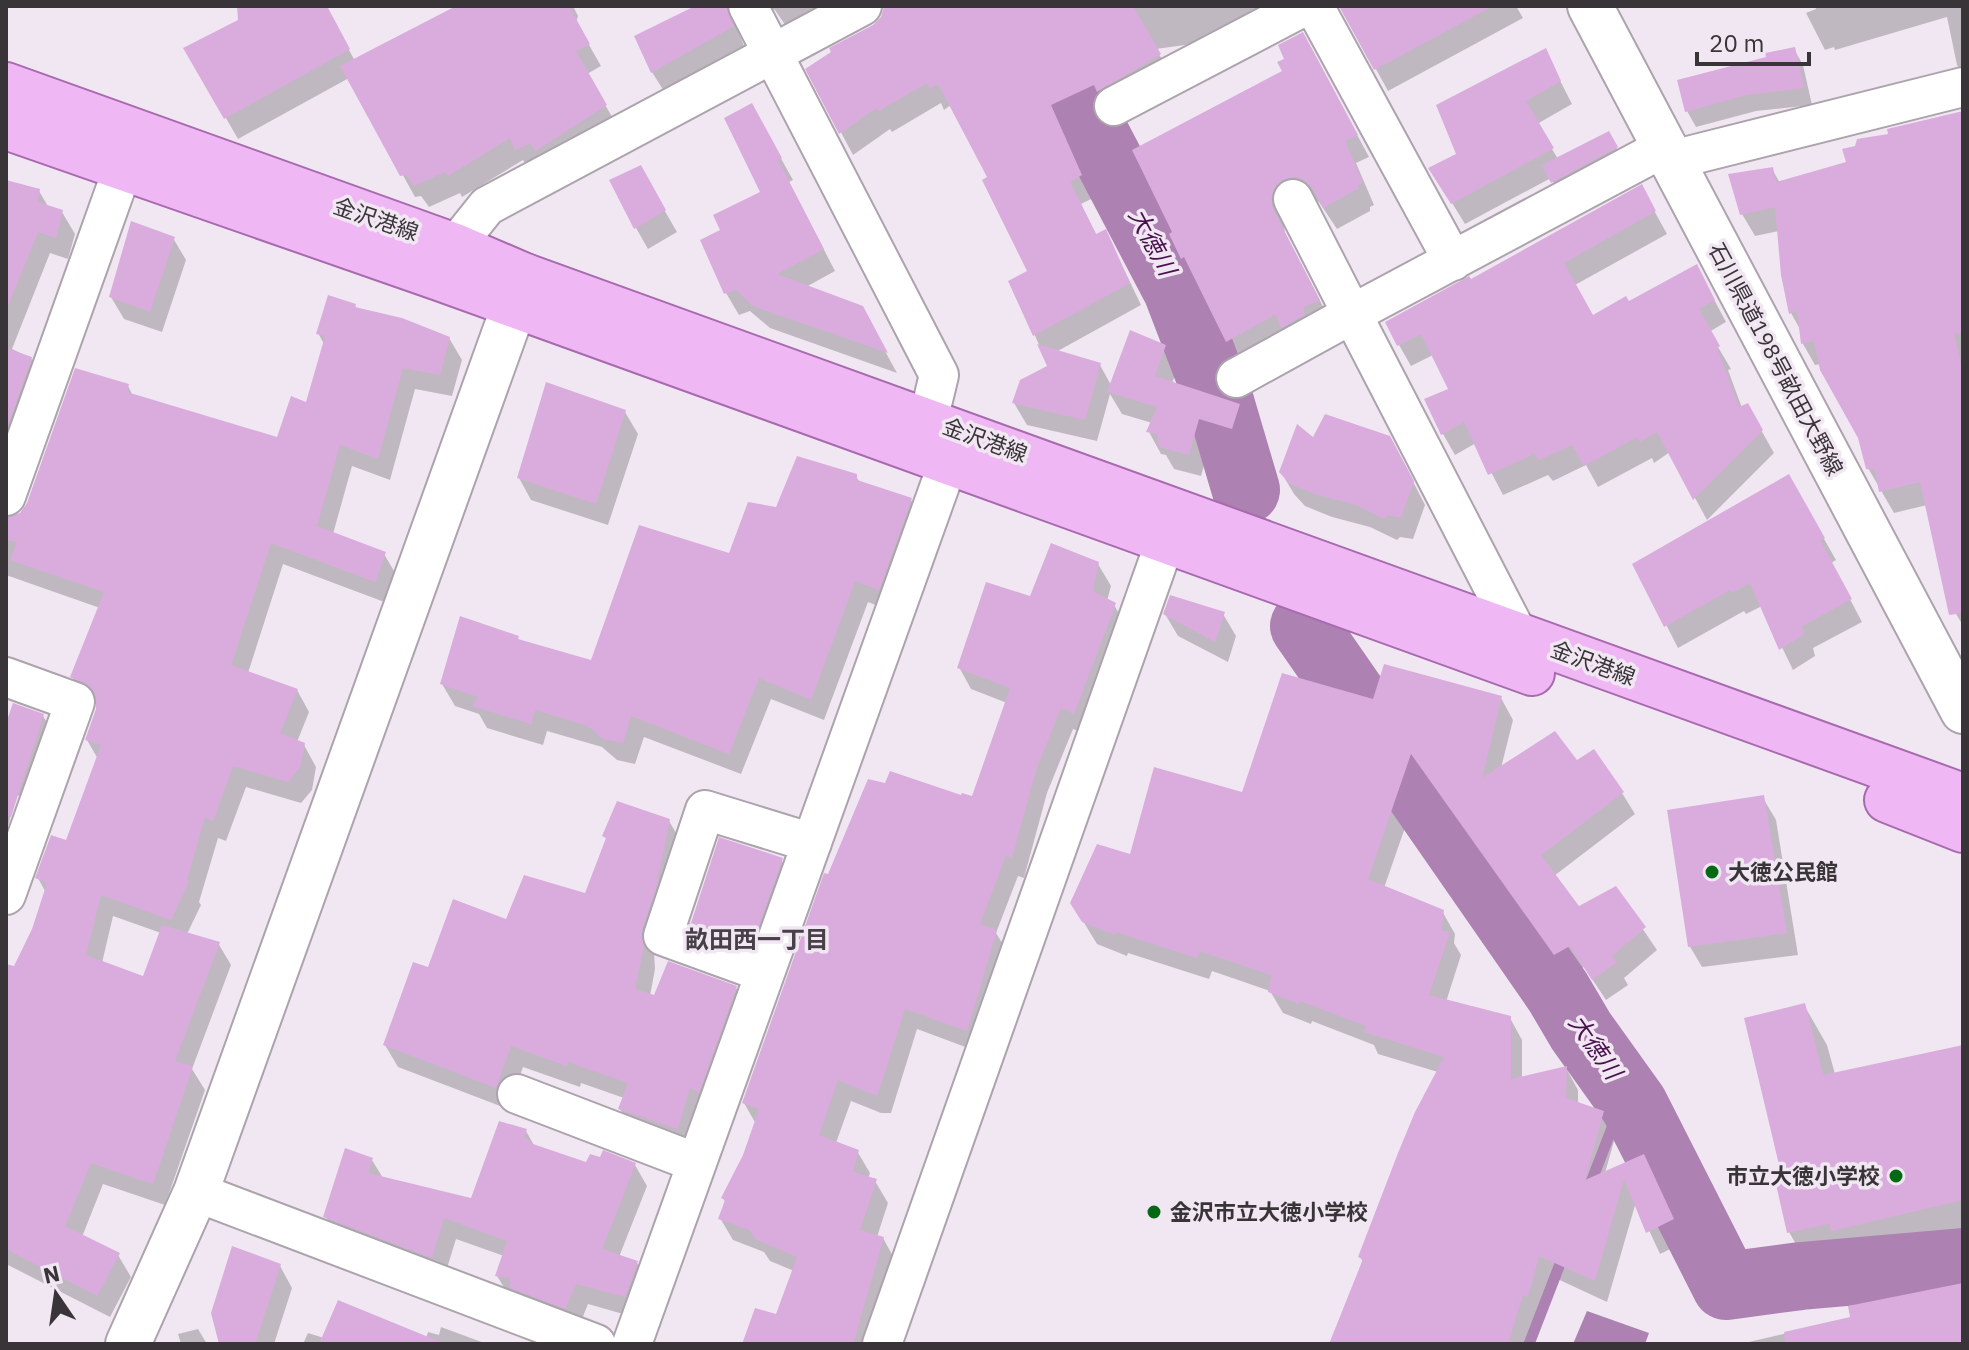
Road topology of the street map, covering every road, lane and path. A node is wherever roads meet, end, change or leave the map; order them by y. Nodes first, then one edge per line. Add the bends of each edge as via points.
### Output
1 (748, 6) edge
2 (862, 6) edge
3 (1305, 6) edge
4 (1314, 6) edge
5 (1590, 6) edge
6 (772, 52) junction
7 (6, 85) edge
8 (1963, 87) edge
9 (1114, 106) dead end
10 (6, 127) edge
11 (1668, 154) junction
12 (123, 168) junction
13 (1293, 199) dead end
14 (1453, 261) junction
15 (448, 262) junction
16 (520, 290) junction
17 (1352, 314) junction
18 (1236, 378) dead end
19 (933, 445) junction
20 (6, 496) edge
21 (1165, 542) junction
22 (1514, 651) junction
23 (6, 677) edge
24 (1963, 711) edge
25 (1963, 796) edge
26 (1963, 830) edge
27 (812, 843) junction
28 (6, 895) edge
29 (765, 973) junction
30 (517, 1094) dead end
31 (697, 1163) junction
32 (196, 1192) junction
33 (128, 1344) edge
34 (596, 1344) edge
35 (632, 1344) edge
36 (882, 1344) edge

1 - 6 street
2 - 6 street
3 - 9 street
4 - 14 street
5 - 11 street, 石川県道198号畝田大野線
6 - 15 street via 487,206
6 - 19 street via 939,375
7 - 15 main road, 金沢港線
8 - 11 street
10 - 12 main road, 金沢港線
11 - 14 street
11 - 24 street, 石川県道198号畝田大野線
12 - 15 main road, 金沢港線
12 - 20 street
13 - 17 street
14 - 17 street
15 - 16 main road, 金沢港線
16 - 19 main road, 金沢港線
16 - 32 street
17 - 18 street
17 - 22 street
19 - 21 main road, 金沢港線
19 - 22 main road, 金沢港線
19 - 27 street
21 - 22 main road, 金沢港線
21 - 36 street
22 - 25 main road, 金沢港線
22 - 26 main road, 金沢港線
23 - 28 street via 75,702
27 - 29 street
27 - 29 street via 705,810 663,936
29 - 31 street
30 - 31 street
31 - 35 street
32 - 33 street
32 - 34 street

